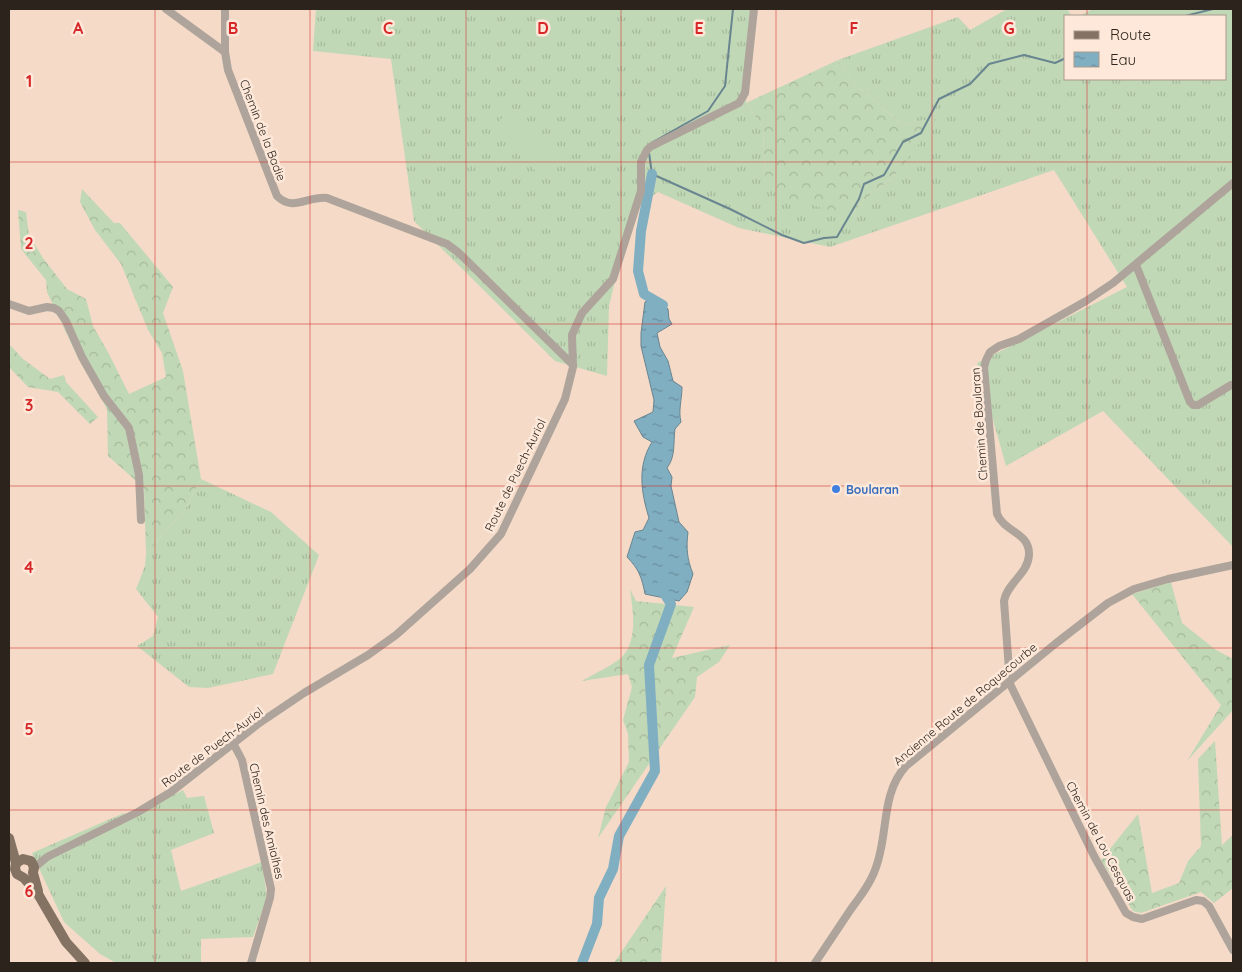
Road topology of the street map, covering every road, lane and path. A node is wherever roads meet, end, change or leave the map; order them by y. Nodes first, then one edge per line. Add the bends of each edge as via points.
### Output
1 (166, 9) edge
2 (225, 9) edge
3 (754, 9) edge
4 (225, 52) junction
5 (1233, 183) edge
6 (1136, 265) junction
7 (9, 304) edge
8 (572, 365) junction
9 (1232, 385) dead end
10 (141, 520) dead end
11 (1233, 565) edge
12 (1010, 681) junction
13 (233, 743) junction
14 (10, 840) edge
15 (21, 869) edge
16 (1233, 950) edge
17 (85, 963) edge
18 (252, 963) edge
19 (815, 963) edge

1 - 4 street
2 - 4 street, Chemin de la Badie
3 - 8 street, Route de Puech-Auriol via 744,93 739,102 649,148 641,162 641,190 612,279 582,313 572,335
4 - 8 street, Chemin de la Badie via 228,70 250,130 280,200 295,204 327,198 447,244
5 - 6 street, Chemin de Boularan
6 - 9 street via 1190,402 1198,405
6 - 12 street, Chemin de Boularan via 1086,301 1019,339 999,346 990,352 986,360 984,368 997,514 1004,526 1025,540 1029,553 1026,567 1008,589 1004,601
7 - 10 street via 29,311 47,306 60,311 104,396 129,428 139,474
8 - 13 street, Route de Puech-Auriol via 564,399 501,534 470,569 396,635
11 - 12 street, Ancienne Route de Roquecourbe via 1168,579 1126,593 1102,607
12 - 16 street, Chemin de Lou Cesquas via 1094,856 1126,912 1133,918 1142,919 1196,900 1203,901 1210,906
12 - 19 street, Ancienne Route de Roquecourbe via 900,772 891,793 875,871
13 - 15 street, Route de Puech-Auriol via 161,799
13 - 18 street, Chemin des Amialhes via 242,760 271,889
14 - 15 main road
15 - 17 main road via 66,942

